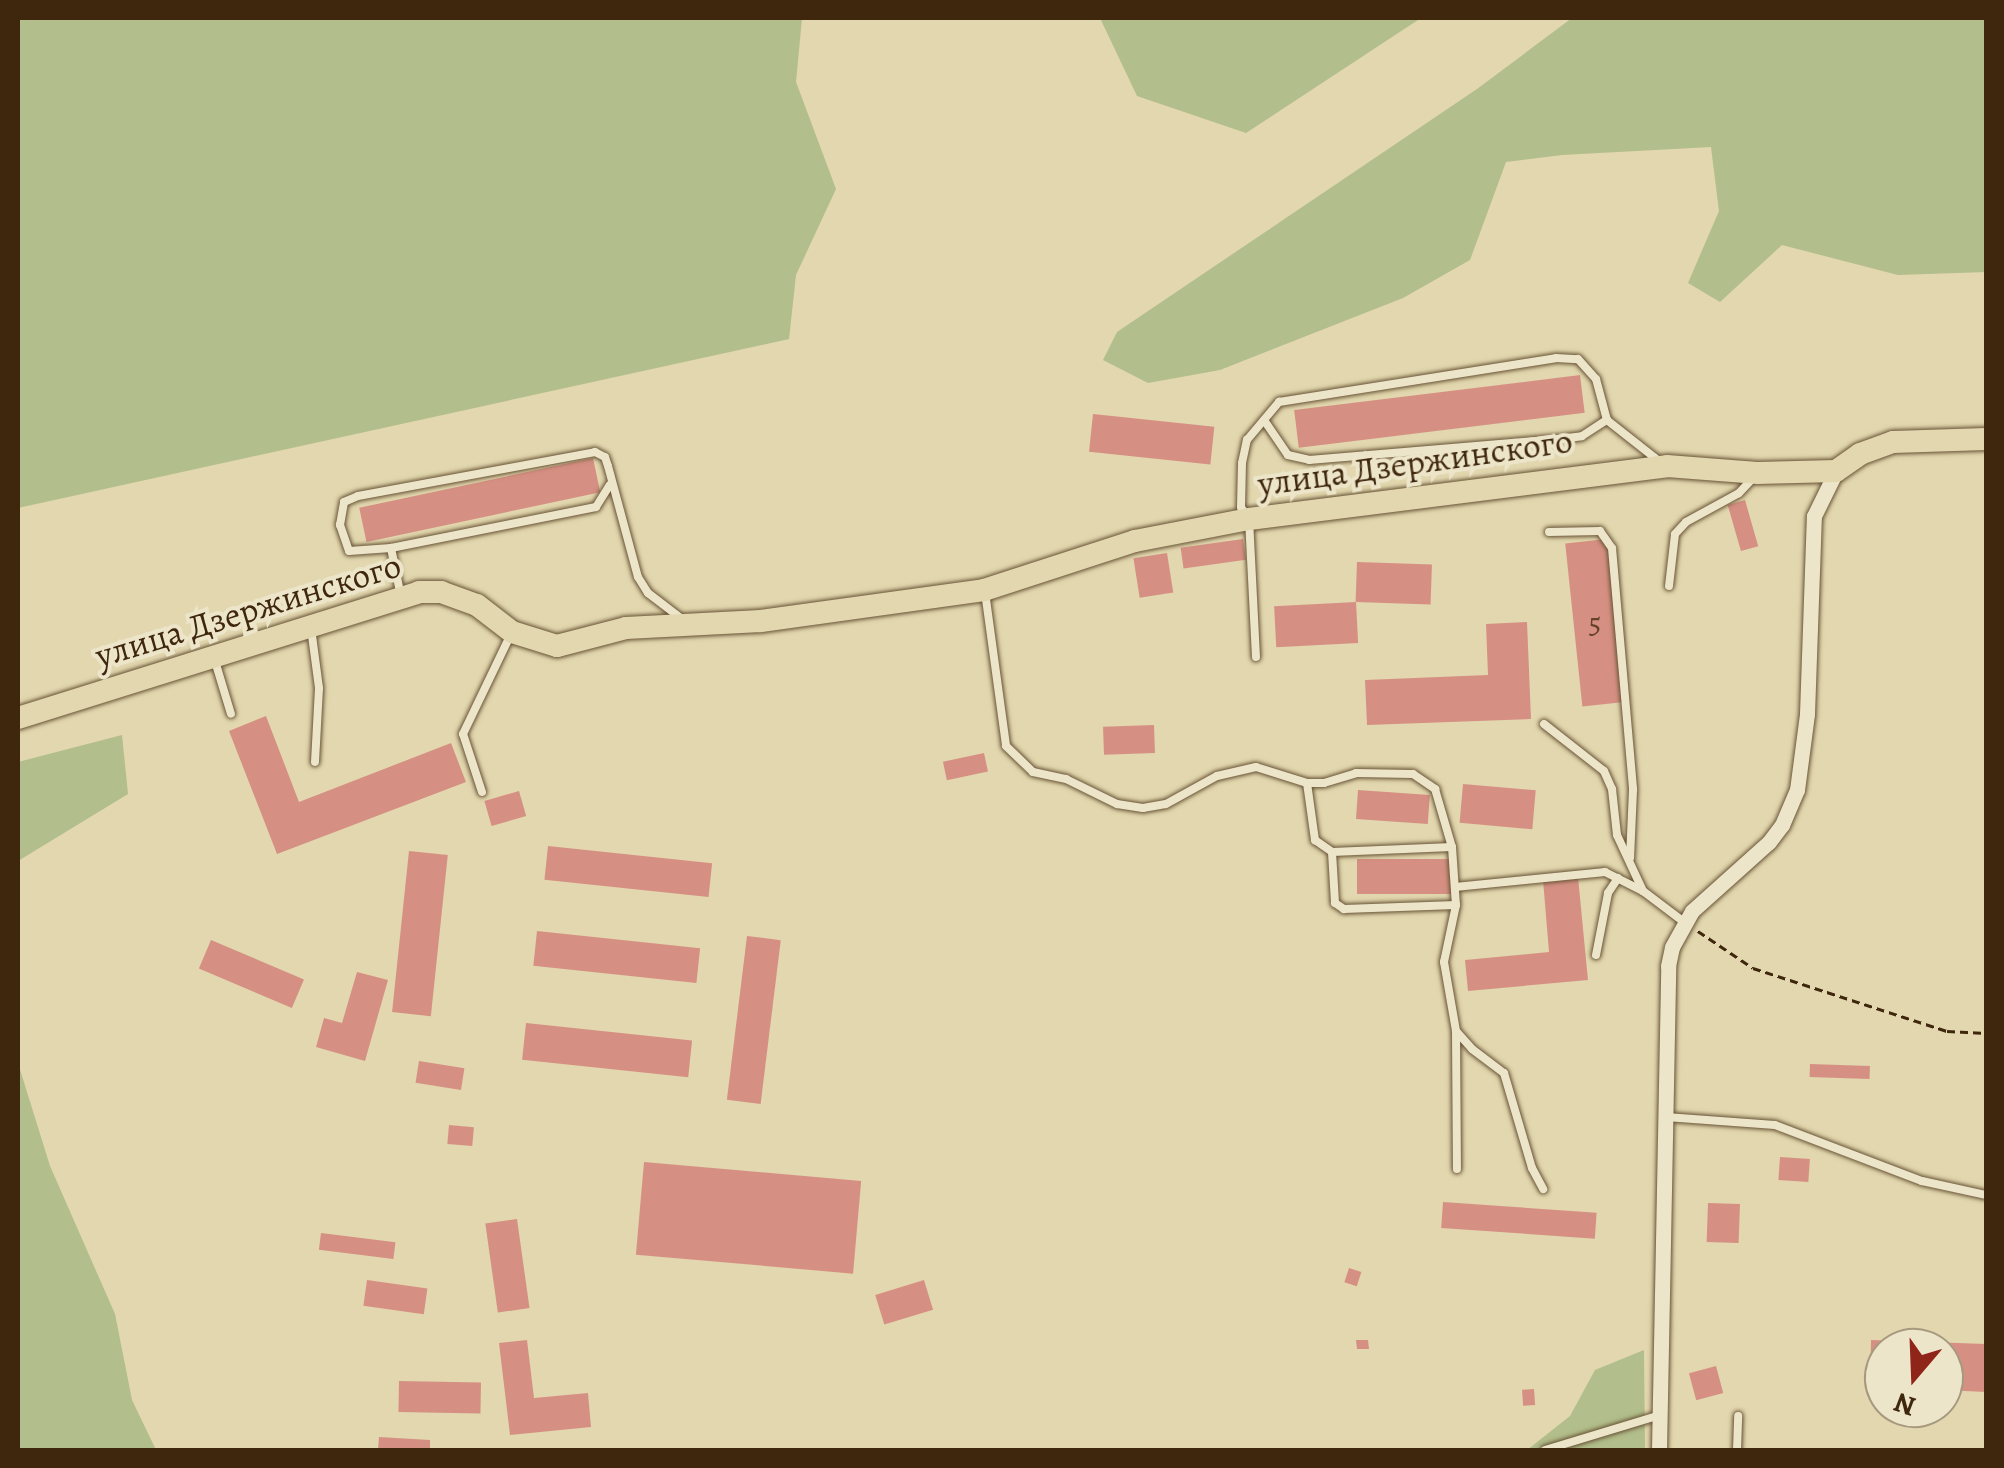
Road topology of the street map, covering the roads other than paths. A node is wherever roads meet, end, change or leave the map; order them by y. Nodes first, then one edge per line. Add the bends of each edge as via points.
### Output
1 (1264, 420) junction
2 (1607, 420) junction
3 (1986, 439) edge
4 (1668, 466) junction
5 (1836, 471) junction
6 (1757, 473) junction
7 (611, 481) junction
8 (1249, 519) junction
9 (1548, 532) dead end
10 (391, 548) junction
11 (1669, 586) dead end
12 (984, 590) junction
13 (402, 597) junction
14 (686, 622) junction
15 (311, 628) junction
16 (512, 632) junction
17 (213, 656) junction
18 (1256, 656) dead end
19 (231, 714) dead end
20 (18, 718) edge
21 (1544, 724) dead end
22 (315, 762) dead end
23 (1307, 783) junction
24 (482, 792) dead end
25 (1452, 847) junction
26 (1332, 852) junction
27 (1630, 858) junction
28 (1618, 878) junction
29 (1455, 887) junction
30 (1643, 891) junction
31 (1456, 906) junction
32 (1684, 922) junction
33 (1596, 955) dead end
34 (1456, 1031) junction
35 (1662, 1117) junction
36 (1457, 1168) dead end
37 (1543, 1190) dead end
38 (1986, 1196) edge
39 (1657, 1416) junction
40 (1738, 1416) dead end
41 (1545, 1450) edge
42 (1658, 1450) edge
43 (1737, 1450) edge

1 - 2 lane via 1288,455 1309,460 1582,436
1 - 2 lane via 1292,398 1578,358 1590,368
1 - 8 lane via 1247,440 1242,463 1242,507
2 - 4 lane
3 - 5 main road via 1893,442
4 - 6 main road, улица Дзержинского
4 - 8 main road, улица Дзержинского
5 - 6 main road, улица Дзержинского
5 - 32 street via 1814,516 1798,790 1769,842
6 - 11 lane via 1739,494 1675,534
7 - 10 lane via 596,507
7 - 10 lane via 605,457 580,452 344,502 340,525 349,551
7 - 14 lane via 638,577
8 - 12 main road, улица Дзержинского via 1134,540
8 - 18 lane
9 - 27 lane via 1600,531 1612,548 1633,790
10 - 13 lane
12 - 14 main road, улица Дзержинского via 761,621
12 - 23 lane via 1006,746 1032,772 1143,808 1166,804 1216,776 1256,767
13 - 15 main road, улица Дзержинского
13 - 16 main road, улица Дзержинского via 440,592 476,605
14 - 16 main road, улица Дзержинского via 626,628 557,646
15 - 17 main road, улица Дзержинского
15 - 22 lane via 318,670
16 - 24 lane via 463,734
17 - 19 lane
17 - 20 main road, улица Дзержинского
21 - 27 lane via 1604,771 1616,835
23 - 25 lane via 1356,773 1413,774 1435,789
23 - 26 lane via 1315,840
25 - 26 lane
25 - 29 lane
26 - 31 lane via 1335,903 1344,909
27 - 30 lane
28 - 29 lane via 1584,871
28 - 30 lane
28 - 33 lane via 1608,893
29 - 31 lane
30 - 32 lane
31 - 34 lane via 1444,962
32 - 35 street via 1668,966
34 - 36 lane
34 - 37 lane via 1504,1073
35 - 38 lane via 1775,1125 1922,1182
35 - 39 street
39 - 41 lane
39 - 42 street
40 - 43 lane

